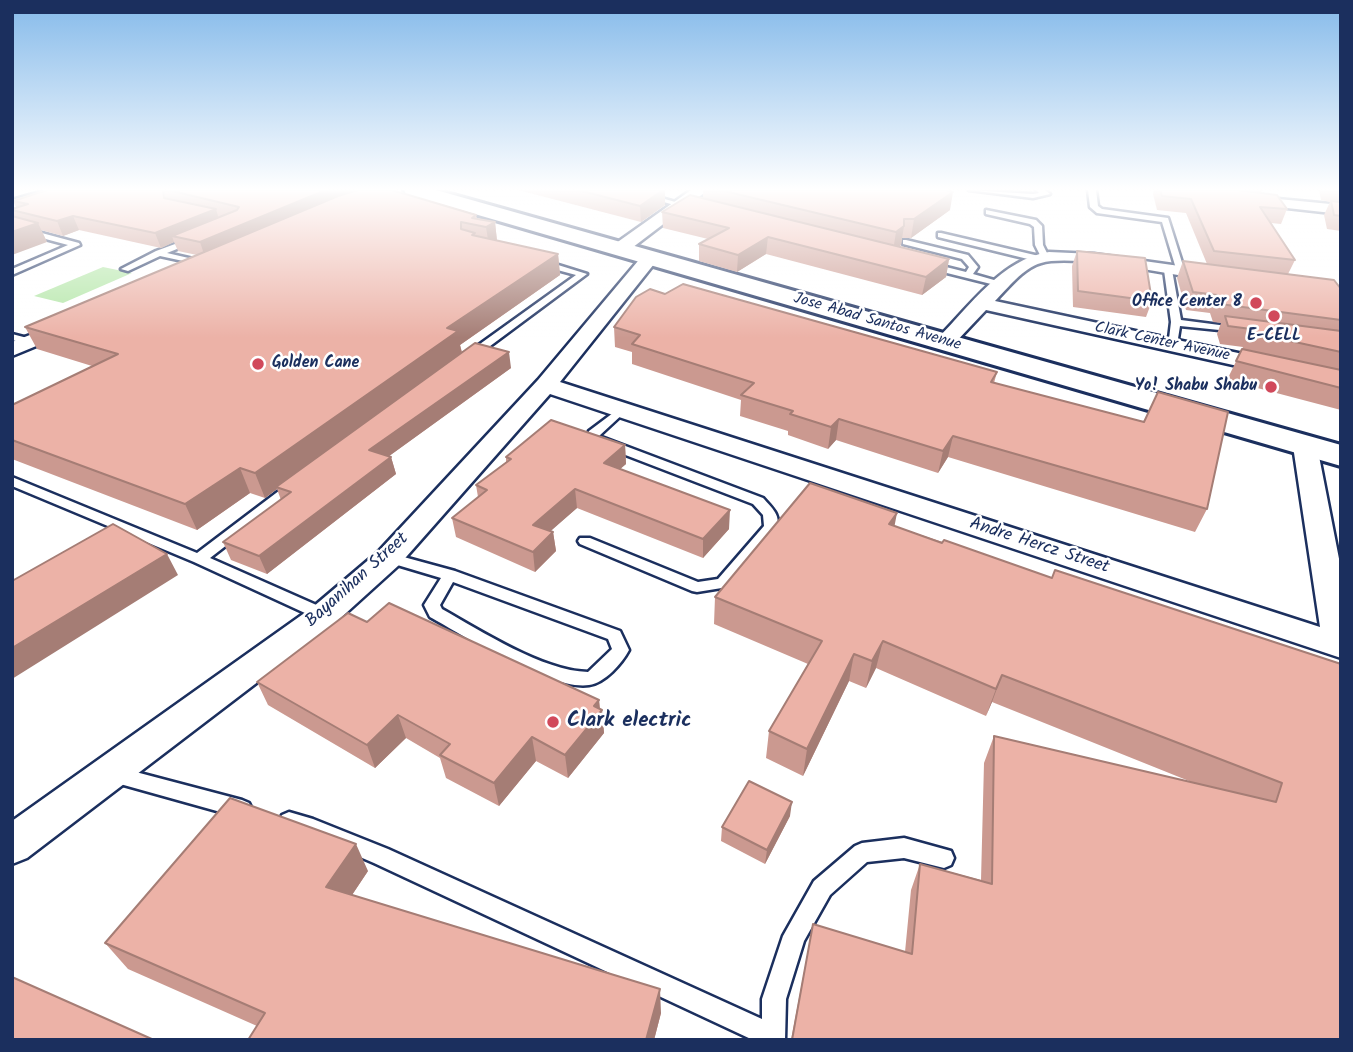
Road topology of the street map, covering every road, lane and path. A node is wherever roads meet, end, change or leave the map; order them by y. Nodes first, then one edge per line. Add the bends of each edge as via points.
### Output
1 (55, 239) edge
2 (193, 239) edge
3 (578, 239) edge
4 (635, 239) edge
5 (959, 239) edge
6 (1039, 239) edge
7 (1169, 239) edge
8 (906, 242) edge
9 (618, 250) junction
10 (159, 253) junction
11 (1041, 258) junction
12 (649, 259) junction
13 (533, 261) edge
14 (214, 263) joint
15 (915, 263) edge
16 (125, 269) dead end
17 (1175, 271) junction
18 (12, 272) edge
19 (968, 275) junction
20 (183, 276) edge
21 (1234, 278) edge
22 (1003, 284) junction
23 (984, 304) junction
24 (82, 320) edge
25 (1176, 322) junction
26 (1245, 332) edge
27 (12, 337) edge
28 (31, 342) junction
29 (944, 342) junction
30 (1172, 345) junction
31 (12, 350) edge
32 (458, 364) edge
33 (1341, 382) edge
34 (546, 385) junction
35 (621, 410) junction
36 (1305, 446) junction
37 (1341, 456) edge
38 (303, 479) edge
39 (12, 481) edge
40 (584, 541) dead end
41 (389, 558) junction
42 (199, 559) junction
43 (450, 575) junction
44 (324, 615) junction
45 (1340, 647) edge
46 (108, 773) junction
47 (12, 845) edge
48 (944, 858) dead end
49 (774, 1039) edge

1 - 18 lane via 76,245
2 - 10 lane
3 - 9 main road, Jose Abad Santos Avenue
4 - 9 street
5 - 11 lane
6 - 11 lane
7 - 17 lane
8 - 19 lane via 965,257 974,267
9 - 12 main road, Jose Abad Santos Avenue
10 - 14 lane
10 - 16 lane
11 - 17 street
11 - 22 street
12 - 29 main road, Jose Abad Santos Avenue
12 - 34 street, Bayanihan Street
13 - 32 lane via 583,274
14 - 20 street
15 - 19 lane
17 - 21 street
17 - 25 lane
19 - 22 lane
22 - 23 street
23 - 29 street
23 - 30 street, Clark Center Avenue
24 - 28 street
25 - 26 lane
25 - 30 lane
27 - 28 lane
28 - 31 street
29 - 36 main road, Jose Abad Santos Avenue
30 - 33 street, Clark Center Avenue
34 - 35 street, Andre Hercz Street
34 - 41 street, Bayanihan Street
35 - 40 lane via 593,438 758,501 770,514 771,527 723,583 710,587 697,587
35 - 45 street, Andre Hercz Street
36 - 37 main road, Jose Abad Santos Avenue
36 - 45 street, Andre Hercz Street
38 - 42 lane
39 - 42 lane
41 - 43 lane
41 - 44 street, Bayanihan Street
42 - 44 lane
43 - 43 lane via 432,605 436,614 531,662 578,680 592,678 621,650 614,635
44 - 46 street, Bayanihan Street
46 - 47 street, Bayanihan Street
46 - 49 lane via 313,828
48 - 49 lane via 904,848 862,853 822,888 794,936 786,961 774,999

